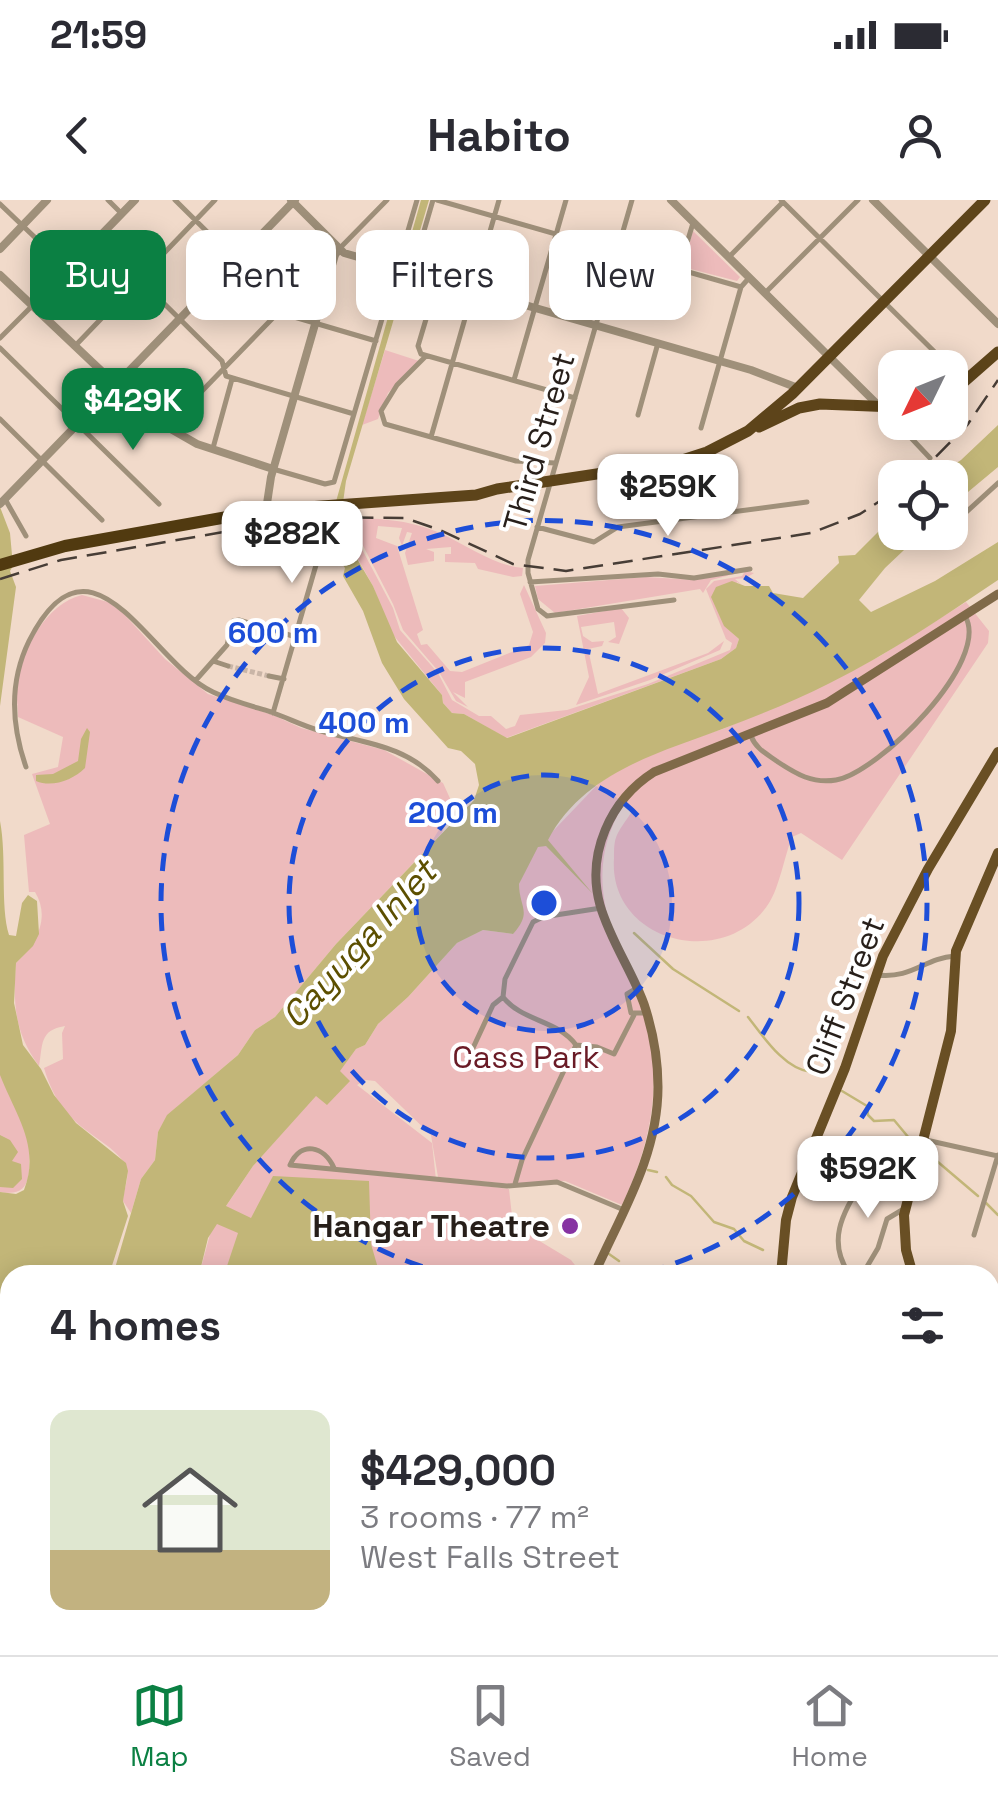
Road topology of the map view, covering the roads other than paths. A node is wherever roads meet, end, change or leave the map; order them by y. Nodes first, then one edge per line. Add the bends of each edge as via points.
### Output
1 (47, 200) edge
2 (108, 200) edge
3 (135, 200) edge
4 (175, 200) edge
5 (214, 200) edge
6 (387, 200) edge
7 (416, 200) edge
8 (435, 200) edge
9 (498, 200) edge
10 (566, 200) edge
11 (632, 200) edge
12 (671, 200) edge
13 (858, 200) edge
14 (873, 200) edge
15 (985, 200) edge
16 (293, 201) edge
17 (784, 201) edge
18 (0, 204) edge
19 (122, 214) junction
20 (494, 216) junction
21 (195, 220) junction
22 (693, 222) junction
23 (22, 226) junction
24 (106, 230) edge
25 (205, 230) edge
26 (265, 230) edge
27 (411, 230) edge
28 (422, 230) edge
29 (490, 230) edge
30 (557, 230) edge
31 (624, 230) edge
32 (691, 230) edge
33 (549, 231) edge
34 (30, 233) edge
35 (820, 238) junction
36 (0, 248) edge
37 (166, 251) edge
38 (337, 251) junction
39 (356, 256) edge
40 (930, 256) junction
41 (729, 257) junction
42 (549, 258) edge
43 (691, 272) edge
44 (0, 275) edge
45 (749, 278) junction
46 (741, 287) junction
47 (765, 294) junction
48 (884, 302) junction
49 (30, 304) edge
50 (166, 305) edge
51 (529, 305) edge
52 (535, 307) junction
53 (30, 308) edge
54 (186, 313) edge
55 (180, 319) junction
56 (46, 320) edge
57 (100, 320) edge
58 (270, 320) edge
59 (303, 320) edge
60 (384, 320) edge
61 (426, 320) edge
62 (464, 320) edge
63 (597, 320) edge
64 (315, 324) junction
65 (998, 324) edge
66 (596, 325) junction
67 (0, 338) edge
68 (376, 340) junction
69 (658, 343) junction
70 (74, 347) junction
71 (933, 350) edge
72 (998, 352) edge
73 (2, 353) edge
74 (424, 355) junction
75 (830, 356) junction
76 (720, 361) junction
77 (452, 362) junction
78 (224, 368) junction
79 (232, 379) junction
80 (514, 380) junction
81 (968, 381) edge
82 (780, 384) junction
83 (114, 386) junction
84 (798, 388) junction
85 (294, 396) junction
86 (575, 398) junction
87 (782, 402) junction
88 (878, 405) edge
89 (878, 407) edge
90 (354, 414) junction
91 (638, 414) dead end
92 (0, 420) edge
93 (78, 424) junction
94 (166, 428) junction
95 (701, 428) dead end
96 (748, 430) junction
97 (431, 437) junction
98 (912, 440) edge
99 (212, 450) junction
100 (930, 458) dead end
101 (42, 461) junction
102 (555, 464) junction
103 (273, 470) junction
104 (550, 481) junction
105 (998, 483) edge
106 (2, 502) edge
107 (807, 502) dead end
108 (159, 504) dead end
109 (266, 507) junction
110 (968, 510) edge
111 (102, 520) dead end
112 (537, 527) junction
113 (25, 547) junction
114 (0, 562) edge
115 (750, 569) dead end
116 (530, 582) junction
117 (998, 594) edge
118 (674, 600) dead end
119 (965, 616) junction
120 (296, 637) junction
121 (213, 661) junction
122 (228, 666) tunnel mouth
123 (269, 676) tunnel mouth
124 (284, 679) junction
125 (196, 680) junction
126 (273, 713) junction
127 (750, 734) junction
128 (998, 752) edge
129 (26, 767) dead end
130 (438, 781) dead end
131 (998, 853) edge
132 (994, 871) edge
133 (601, 908) junction
134 (955, 956) junction
135 (876, 975) junction
136 (637, 988) junction
137 (504, 997) junction
138 (647, 1013) junction
139 (634, 1015) junction
140 (576, 1045) junction
141 (466, 1064) dead end
142 (923, 1139) junction
143 (998, 1156) edge
144 (871, 1166) dead end
145 (334, 1168) junction
146 (514, 1186) junction
147 (624, 1210) junction
148 (905, 1210) junction
149 (974, 1235) dead end
150 (599, 1265) edge
151 (782, 1265) edge
152 (845, 1265) edge
153 (868, 1265) edge
154 (911, 1265) edge

1 - 23 street
2 - 19 street
3 - 19 street
4 - 21 street
5 - 21 street
6 - 38 street
7 - 27 street
8 - 20 street
8 - 28 street
9 - 20 street
10 - 30 street
11 - 31 street, Third Street
12 - 22 street
13 - 35 street
14 - 40 street
15 - 40 highway
16 - 26 street
16 - 38 street
17 - 35 street
17 - 41 street
18 - 23 street
19 - 24 street
20 - 29 street
20 - 33 street
21 - 25 street
21 - 37 street
22 - 32 street
22 - 41 street
23 - 34 street
23 - 36 street
35 - 47 street
35 - 48 street
38 - 39 street
38 - 64 street
40 - 48 highway
40 - 65 street
41 - 45 street
42 - 52 street
43 - 46 street
44 - 49 street
45 - 46 street
45 - 47 street
46 - 76 street
47 - 75 street
48 - 71 street
48 - 75 highway
50 - 55 street
51 - 52 street
52 - 66 street
52 - 80 street
53 - 67 street
54 - 55 street
55 - 78 street
55 - 83 street
56 - 70 street
57 - 70 street
58 - 78 street
59 - 64 street
60 - 68 street
61 - 74 street via 418,346
62 - 77 street
63 - 66 street, Third Street
64 - 68 street
64 - 85 street
66 - 69 street
66 - 86 street, Third Street
68 - 90 street
69 - 76 street
69 - 91 street
70 - 83 street
72 - 81 highway
73 - 93 street
74 - 77 street
74 - 97 street via 381,411 385,424
75 - 84 highway
75 - 88 street
76 - 82 street
76 - 95 street
77 - 80 street
77 - 97 street
78 - 79 street
78 - 94 street
79 - 85 street
79 - 99 street
80 - 86 street
82 - 84 street
82 - 87 street
83 - 93 street
83 - 94 street
84 - 87 highway
85 - 90 street
85 - 103 street
86 - 102 street, Third Street
87 - 96 highway
89 - 96 highway via 809,406
90 - 103 street via 334,482
92 - 101 street
93 - 101 street
93 - 108 street
94 - 99 street
96 - 104 highway via 676,462
97 - 102 street via 516,461
98 - 100 street
99 - 103 street
101 - 106 street
101 - 111 street
102 - 104 street, Third Street
103 - 109 street
104 - 109 highway
104 - 112 street, Third Street
105 - 110 street
106 - 113 street
107 - 112 street via 618,527 594,542
109 - 113 highway
109 - 113 highway via 210,510
109 - 120 street via 278,530 313,527 322,536
112 - 116 street, Third Street
113 - 114 highway
115 - 116 street via 694,578
116 - 118 street via 547,616
117 - 119 main road
119 - 127 main road via 838,697
119 - 127 street via 970,642 955,676 902,736 852,775 828,781 802,776 762,751
120 - 121 street via 233,621 227,645
120 - 124 street
121 - 122 street
121 - 125 street
123 - 124 street
124 - 126 street
125 - 126 street
125 - 129 street via 120,605 89,592 68,595 39,623 17,668 14,719
126 - 130 street via 385,746
127 - 133 main road via 660,769 626,795 600,842
128 - 135 main road, Cliff Street
131 - 132 main road
132 - 134 main road
133 - 136 main road
133 - 137 street via 533,922 503,984
134 - 135 street via 898,976
134 - 142 main road via 951,1030
135 - 151 main road, Cliff Street via 792,1197
136 - 138 main road
136 - 139 street via 627,999
137 - 140 street via 566,1032
137 - 141 street via 493,1005
138 - 139 street
138 - 147 main road via 657,1063 656,1122
139 - 140 street via 614,1054
140 - 146 street
142 - 143 street
142 - 148 main road
143 - 149 street
144 - 152 street via 839,1224
145 - 145 street via 308,1166 290,1165 299,1152 315,1148
145 - 146 street
146 - 147 street via 564,1184
147 - 150 main road
148 - 153 street via 888,1217
148 - 154 main road

